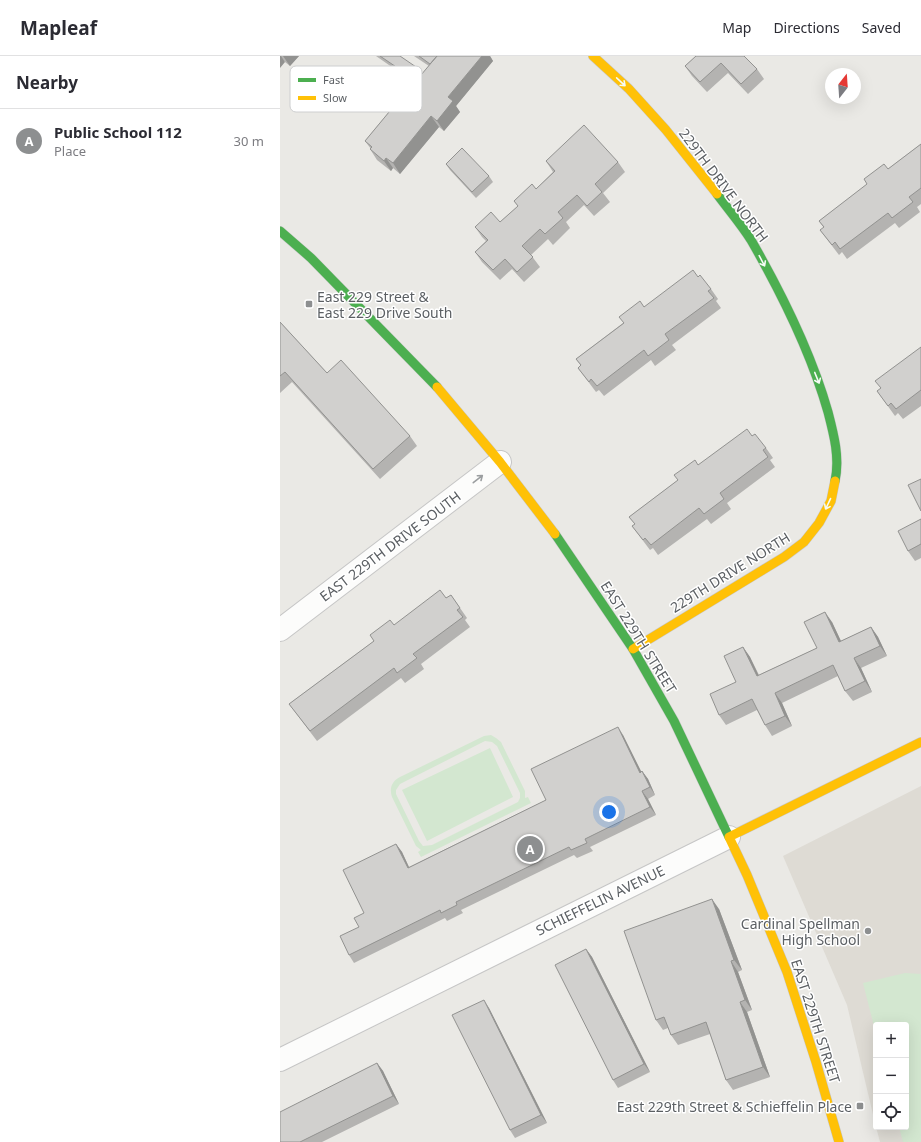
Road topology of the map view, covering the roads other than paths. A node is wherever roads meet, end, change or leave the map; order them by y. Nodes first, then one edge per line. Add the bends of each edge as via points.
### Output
1 (593, 56) edge
2 (281, 234) edge
3 (500, 462) junction
4 (280, 630) edge
5 (633, 649) junction
6 (921, 742) edge
7 (729, 837) junction
8 (280, 1060) edge
9 (839, 1142) edge

1 -> 5 street, 229TH DRIVE NORTH via 629,89 666,130 750,239 784,302 819,381 834,435 837,457 831,501 819,523 804,542 784,557
2 - 3 street, EAST 229TH STREET via 352,298 437,387
4 -> 3 street, EAST 229TH DRIVE SOUTH
3 - 5 street, EAST 229TH STREET via 559,539
5 - 7 street, EAST 229TH STREET via 669,712
6 - 7 street, SCHIEFFELIN AVENUE
7 - 8 street, SCHIEFFELIN AVENUE
7 - 9 street, EAST 229TH STREET via 787,972

